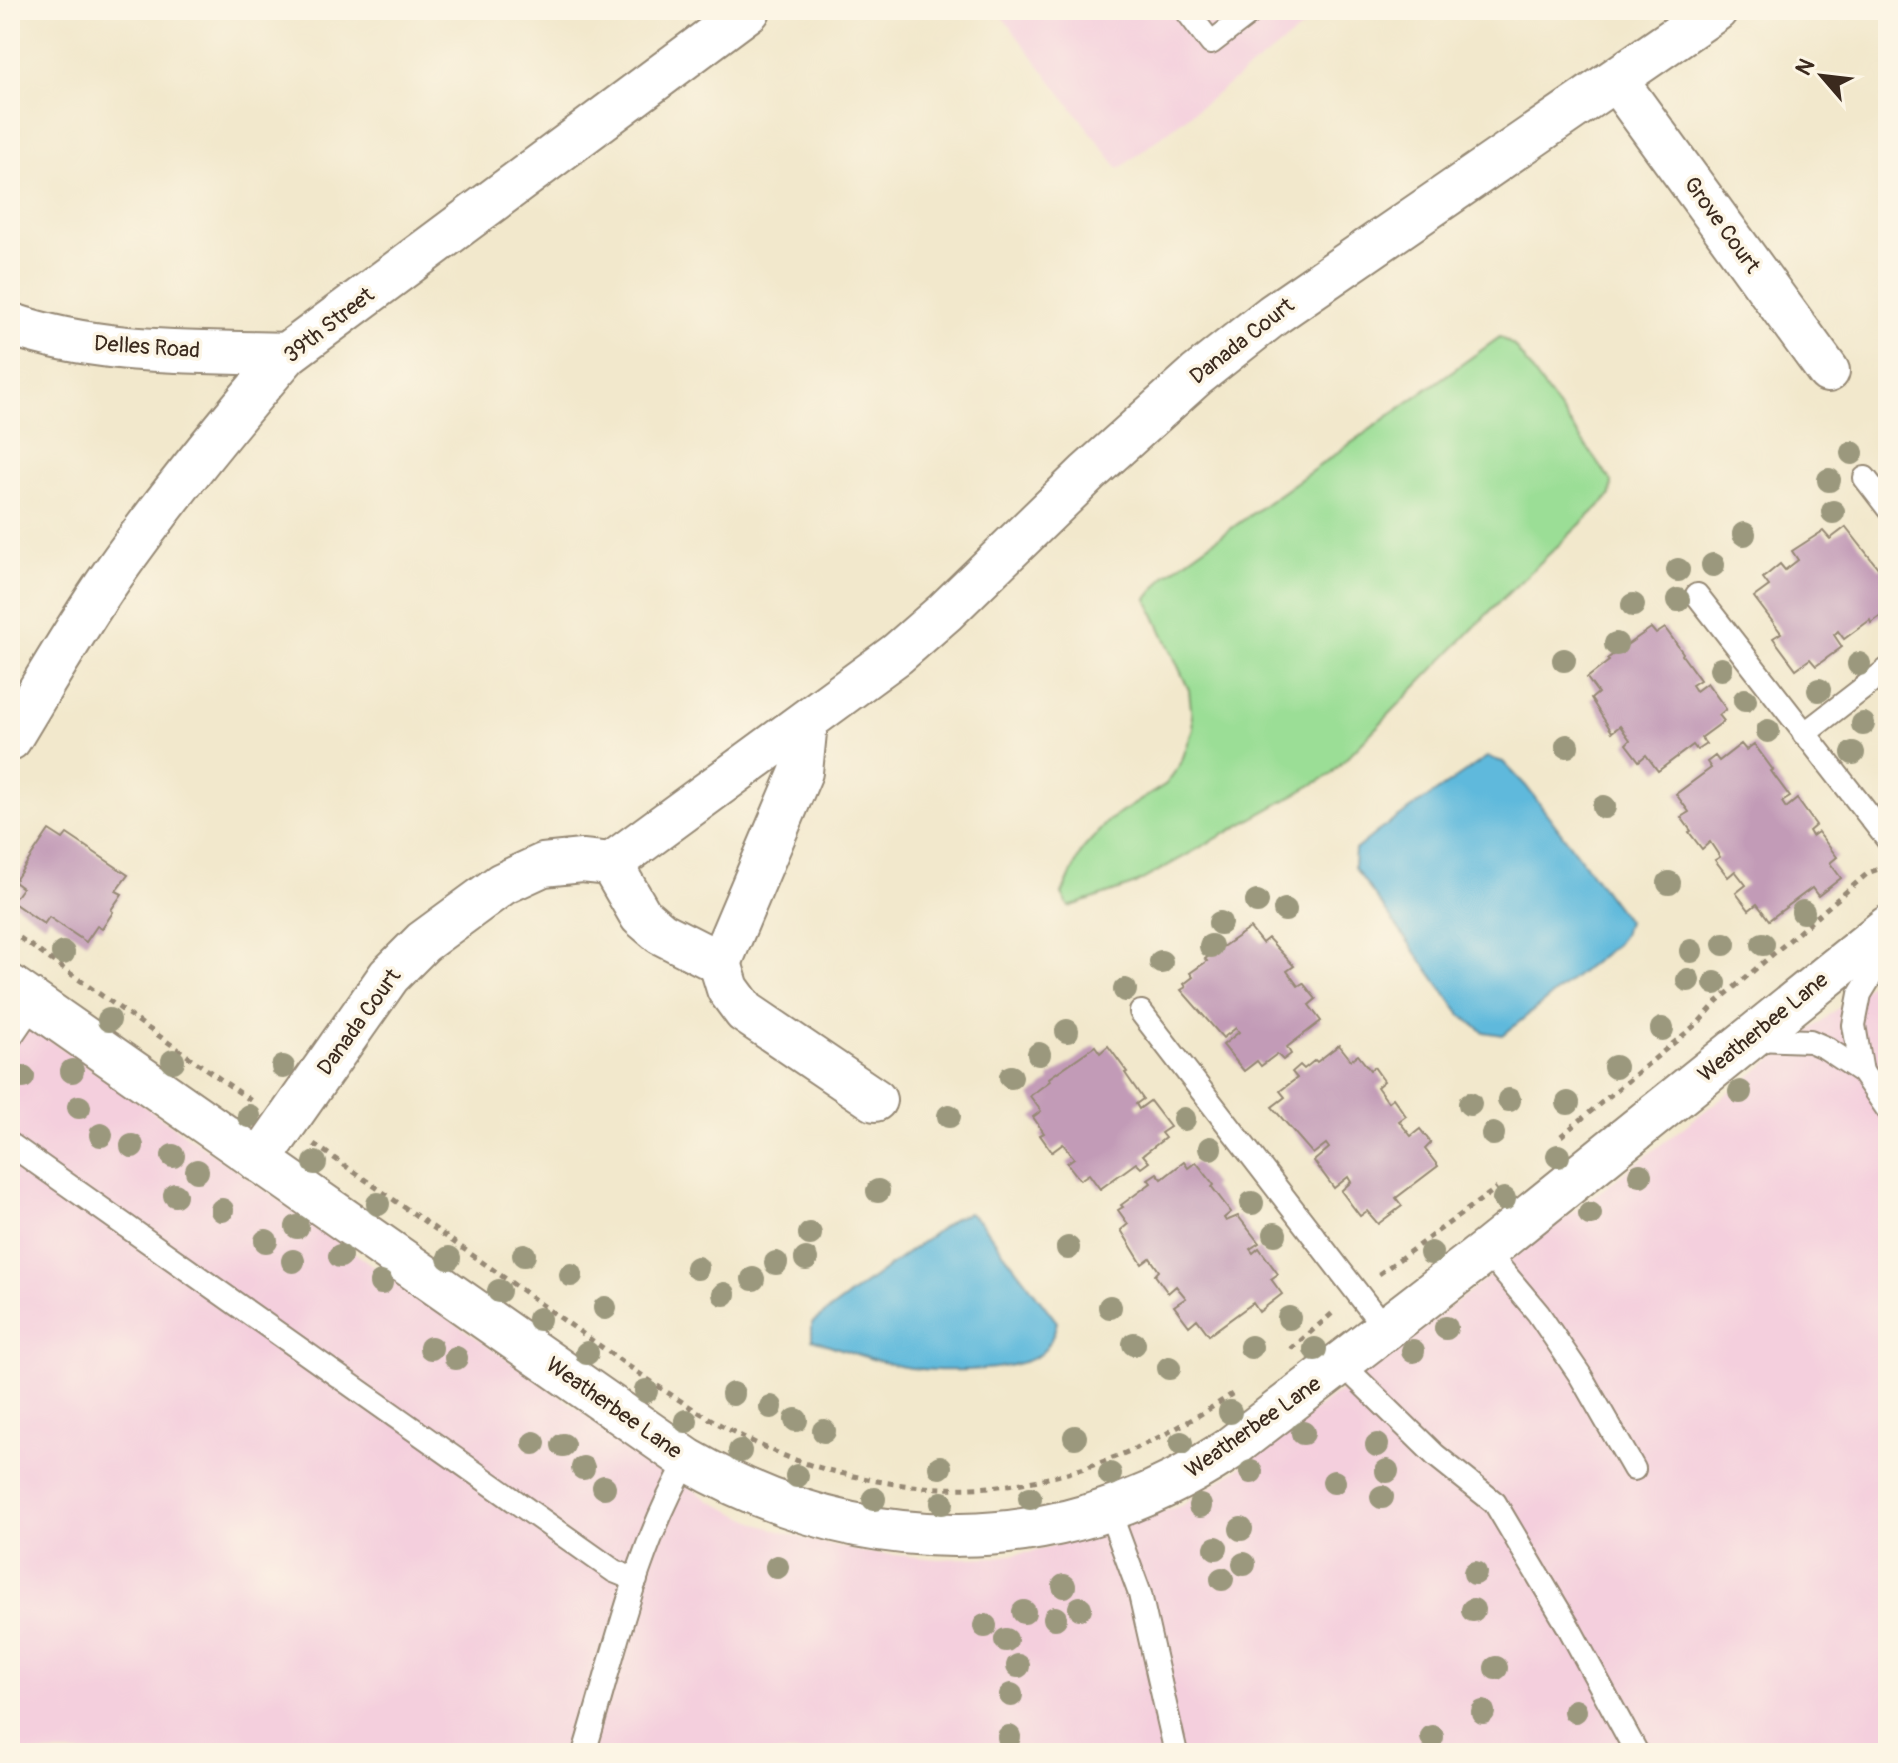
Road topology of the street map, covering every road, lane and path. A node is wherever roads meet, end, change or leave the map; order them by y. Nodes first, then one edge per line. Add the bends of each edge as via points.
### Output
1 (749, 10) edge
2 (1186, 10) edge
3 (1254, 10) edge
4 (1716, 10) edge
5 (1616, 80) junction
6 (10, 324) edge
7 (287, 354) junction
8 (1828, 371) dead end
9 (1865, 478) dead end
10 (1888, 508) edge
11 (1697, 595) dead end
12 (1888, 669) edge
13 (806, 722) junction
14 (1804, 734) junction
15 (10, 739) edge
16 (1888, 840) edge
17 (611, 864) junction
18 (1884, 868) dead end
19 (1888, 927) edge
20 (10, 931) edge
21 (1888, 948) edge
22 (720, 963) junction
23 (22, 994) edge
24 (1141, 1012) dead end
25 (10, 1038) edge
26 (1748, 1039) junction
27 (1862, 1072) junction
28 (875, 1100) dead end
29 (259, 1106) dead end
30 (1888, 1110) edge
31 (310, 1141) dead end
32 (1554, 1142) dead end
33 (10, 1144) edge
34 (259, 1161) junction
35 (1499, 1186) dead end
36 (1486, 1251) junction
37 (1369, 1281) dead end
38 (1345, 1302) dead end
39 (1386, 1330) junction
40 (1281, 1357) dead end
41 (1342, 1364) junction
42 (1238, 1390) dead end
43 (688, 1460) junction
44 (1634, 1469) dead end
45 (1109, 1510) junction
46 (636, 1580) junction
47 (584, 1753) edge
48 (1176, 1753) edge
49 (1637, 1753) edge

1 - 7 street, 39th Street
2 - 3 lane via 1211,43
4 - 5 street, Danada Court
5 - 8 street, Grove Court
5 - 13 street, Danada Court via 1273,315 1197,375 945,612
6 - 7 street, Delles Road via 134,349
7 - 15 street, 39th Street via 148,525
9 - 10 lane
11 - 14 lane
12 - 14 lane
13 - 17 street, Danada Court
13 - 22 street via 801,772
14 - 16 lane
17 - 22 street via 641,916 661,933
17 - 34 street, Danada Court via 543,865 502,884 423,942 389,976
18 - 32 path via 1868,873
19 - 26 street, Weatherbee Lane
20 - 29 path
21 - 27 lane via 1860,994 1854,1025
22 - 28 street via 728,989 745,1012
23 - 25 lane
23 - 34 street, Weatherbee Lane
24 - 39 lane
26 - 27 lane via 1810,1041
26 - 36 street, Weatherbee Lane
27 - 30 lane
31 - 42 path via 677,1398 809,1465 904,1486 1004,1487 1063,1476 1125,1455 1193,1421
33 - 46 lane via 614,1571
34 - 43 street, Weatherbee Lane
35 - 37 path
36 - 39 street, Weatherbee Lane
36 - 44 lane via 1555,1338
38 - 40 path
39 - 41 street, Weatherbee Lane
41 - 45 street, Weatherbee Lane via 1195,1472
41 - 49 lane via 1435,1455 1495,1503
43 - 45 street, Weatherbee Lane via 796,1511 896,1532 1030,1531
43 - 46 lane via 668,1495
45 - 48 lane via 1140,1594
46 - 47 lane

